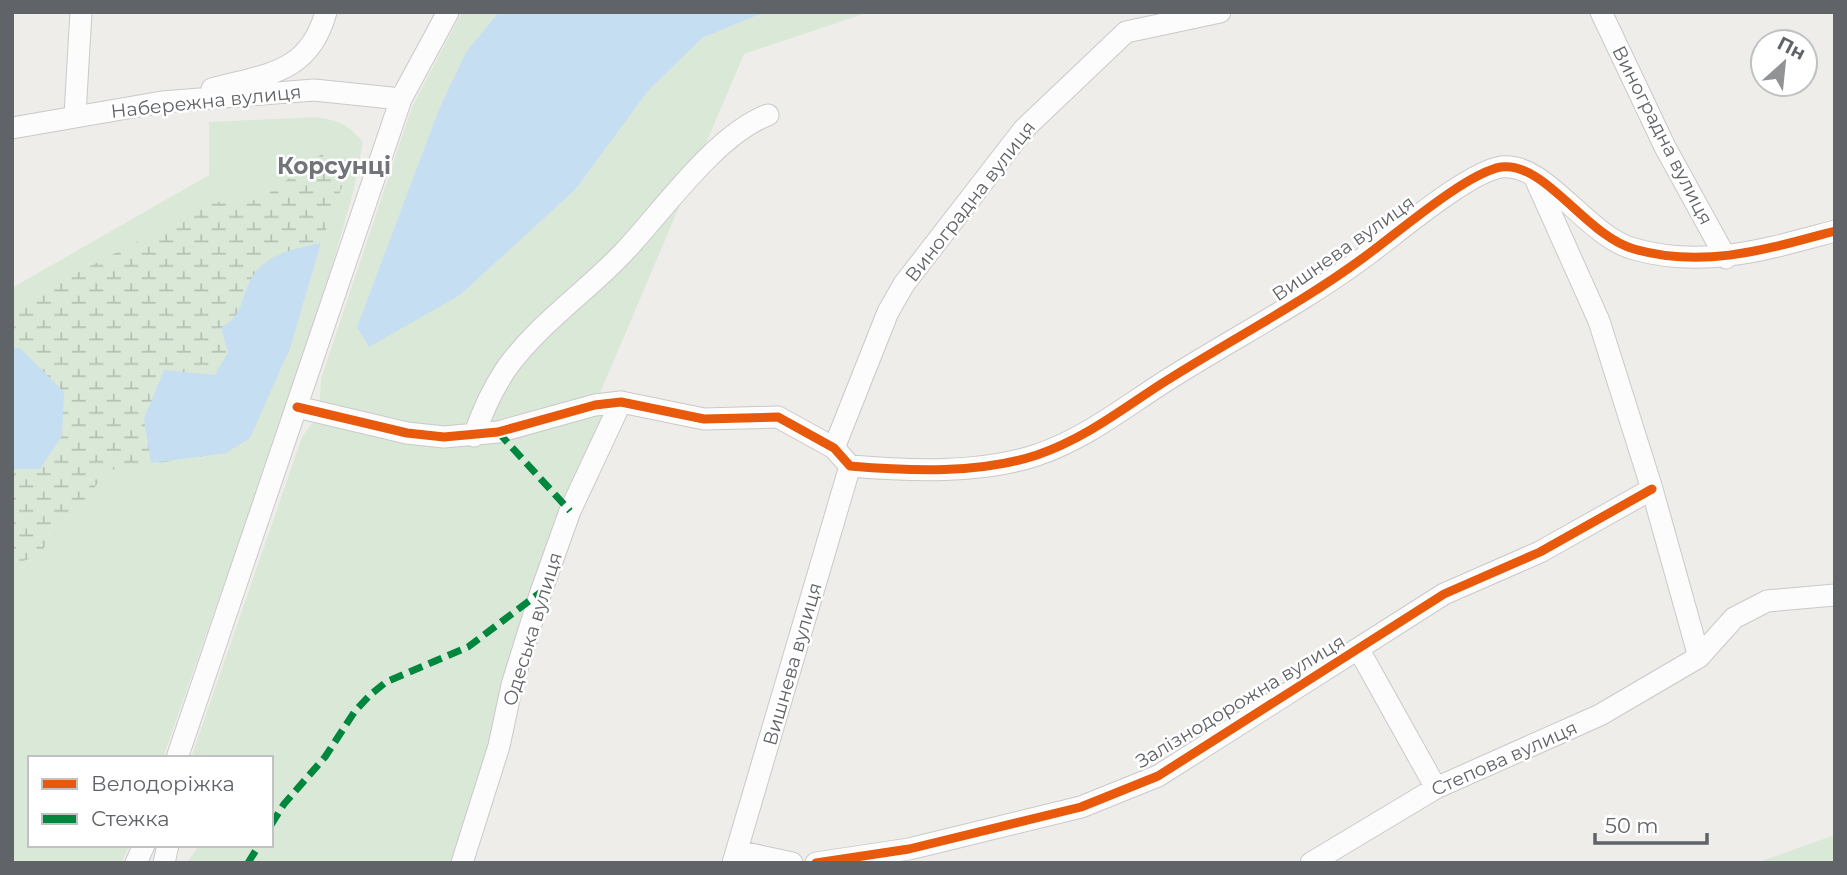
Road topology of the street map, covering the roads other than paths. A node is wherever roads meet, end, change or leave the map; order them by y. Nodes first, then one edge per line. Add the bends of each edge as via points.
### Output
1 (81, 12) edge
2 (326, 12) edge
3 (448, 12) edge
4 (1220, 12) edge
5 (1601, 12) edge
6 (401, 99) junction
7 (162, 102) junction
8 (768, 115) dead end
9 (75, 116) junction
10 (12, 128) edge
11 (1533, 174) junction
12 (1835, 231) edge
13 (1726, 258) junction
14 (621, 402) junction
15 (297, 407) junction
16 (474, 436) junction
17 (834, 448) junction
18 (850, 466) junction
19 (1652, 489) junction
20 (1835, 596) edge
21 (1359, 650) junction
22 (1699, 657) junction
23 (178, 756) edge
24 (1436, 788) junction
25 (143, 847) edge
26 (735, 857) edge
27 (136, 863) edge
28 (462, 863) edge
29 (792, 863) edge
30 (816, 863) edge
31 (1311, 863) edge

1 - 9 street
2 - 7 street via 321,32 299,62
3 - 6 street
4 - 17 street, Виноградна вулиця via 1126,32 1024,129 888,312
5 - 13 street, Виноградна вулиця via 1665,147
6 - 7 street, Набережна вулиця via 314,90
6 - 15 street
7 - 9 street, Набережна вулиця
8 - 16 street via 733,136 621,255 545,325 507,369 483,408
9 - 10 street, Набережна вулиця
11 - 13 street, Вишнева вулиця via 1605,237 1633,249 1677,257
11 - 18 street, Вишнева вулиця via 1501,167 1467,182 1329,283 1161,384 1101,426 1036,455 981,465 916,469
11 - 19 street via 1599,321
12 - 13 street, Вишнева вулиця
14 - 16 street
14 - 17 street via 704,419 778,417
14 - 28 street, Одеська вулиця via 570,512 541,592
15 - 16 street via 407,433
15 - 23 street
17 - 18 street
18 - 26 street, Вишнева вулиця
19 - 21 street, Залізнодорожна вулиця via 1540,552 1444,594
19 - 22 street
20 - 22 street via 1767,601 1734,618
21 - 24 street
21 - 30 street, Залізнодорожна вулиця via 1158,775 1081,807 909,849
22 - 24 street, Степова вулиця via 1600,715
24 - 31 street, Степова вулиця
25 - 27 street
26 - 29 street

